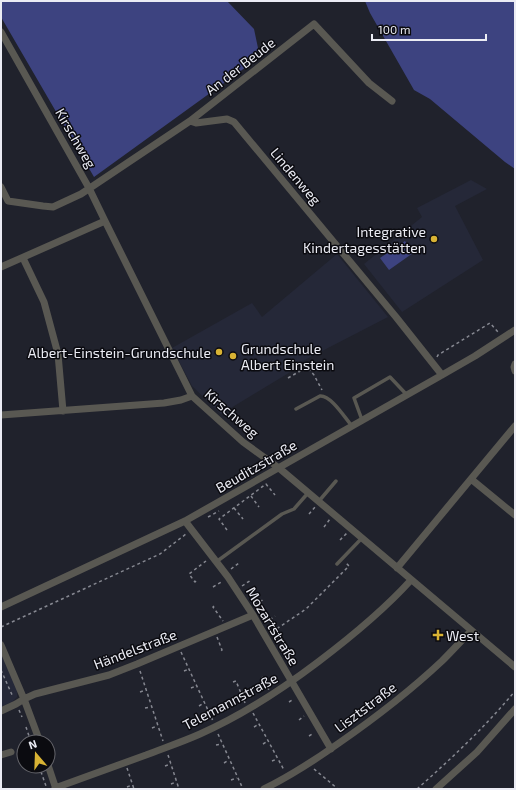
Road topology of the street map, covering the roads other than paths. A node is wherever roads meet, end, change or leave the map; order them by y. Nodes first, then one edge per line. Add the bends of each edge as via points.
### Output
1 (1, 32) edge
2 (392, 101) dead end
3 (190, 121) junction
4 (1, 187) edge
5 (89, 188) junction
6 (104, 221) junction
7 (23, 258) junction
8 (1, 267) edge
9 (515, 330) edge
10 (515, 364) edge
11 (515, 370) edge
12 (442, 375) junction
13 (407, 395) junction
14 (192, 396) junction
15 (296, 409) dead end
16 (63, 411) junction
17 (1, 415) edge
18 (362, 420) junction
19 (352, 426) junction
20 (515, 426) edge
21 (279, 468) junction
22 (471, 479) junction
23 (336, 481) dead end
24 (308, 493) junction
25 (318, 502) junction
26 (515, 515) edge
27 (185, 521) junction
28 (362, 538) junction
29 (214, 559) junction
30 (337, 564) dead end
31 (398, 568) junction
32 (411, 580) junction
33 (1, 607) edge
34 (253, 615) junction
35 (472, 631) junction
36 (1, 645) edge
37 (515, 667) edge
38 (292, 682) junction
39 (24, 699) junction
40 (515, 709) edge
41 (1, 711) edge
42 (37, 734) edge
43 (331, 749) junction
44 (11, 752) dead end
45 (1, 755) edge
46 (51, 774) edge
47 (56, 789) edge
48 (264, 789) edge
49 (436, 789) edge

1 - 5 street, Kirschweg
2 - 3 street, An der Beude via 369,83 314,24
3 - 5 street, An der Beude
3 - 12 street, Lindenweg via 196,123 227,119 234,122
4 - 5 street, An der Beude via 8,201 53,207
5 - 6 street, Kirschweg
6 - 7 street
6 - 14 street, Kirschweg
7 - 8 street
7 - 16 street via 44,302 58,354
9 - 12 street, Beuditzstraße
10 - 11 street
12 - 13 street, Beuditzstraße
13 - 18 street, Beuditzstraße
13 - 18 lane via 390,377 354,398
14 - 16 street via 164,403
14 - 21 street, Kirschweg via 243,442
15 - 19 lane via 324,396 331,400
16 - 17 street
18 - 19 street, Beuditzstraße
19 - 21 street, Beuditzstraße
20 - 22 street
21 - 24 street, Kirschweg
21 - 27 street, Beuditzstraße
22 - 26 street
22 - 31 street
23 - 25 lane
24 - 25 street, Kirschweg
24 - 29 lane via 294,509 282,514
25 - 28 street, Kirschweg
27 - 29 street, Mozartstraße
27 - 33 street, Beuditzstraße
28 - 30 lane
28 - 31 street, Kirschweg
29 - 34 street, Mozartstraße via 228,574
31 - 32 street, Kirschweg
32 - 35 street, Kirschweg
32 - 38 street, Telemannstraße via 342,644
34 - 38 street, Mozartstraße
34 - 39 street, Händelstraße via 109,675
35 - 37 street, Kirschweg
35 - 43 street, Lisztstraße via 402,696
36 - 39 street
38 - 43 street, Mozartstraße
38 - 47 street, Telemannstraße via 250,709 199,735
39 - 41 street, Händelstraße
39 - 42 street
40 - 49 street via 476,752
43 - 48 street, Lisztstraße
44 - 45 street
46 - 47 street

